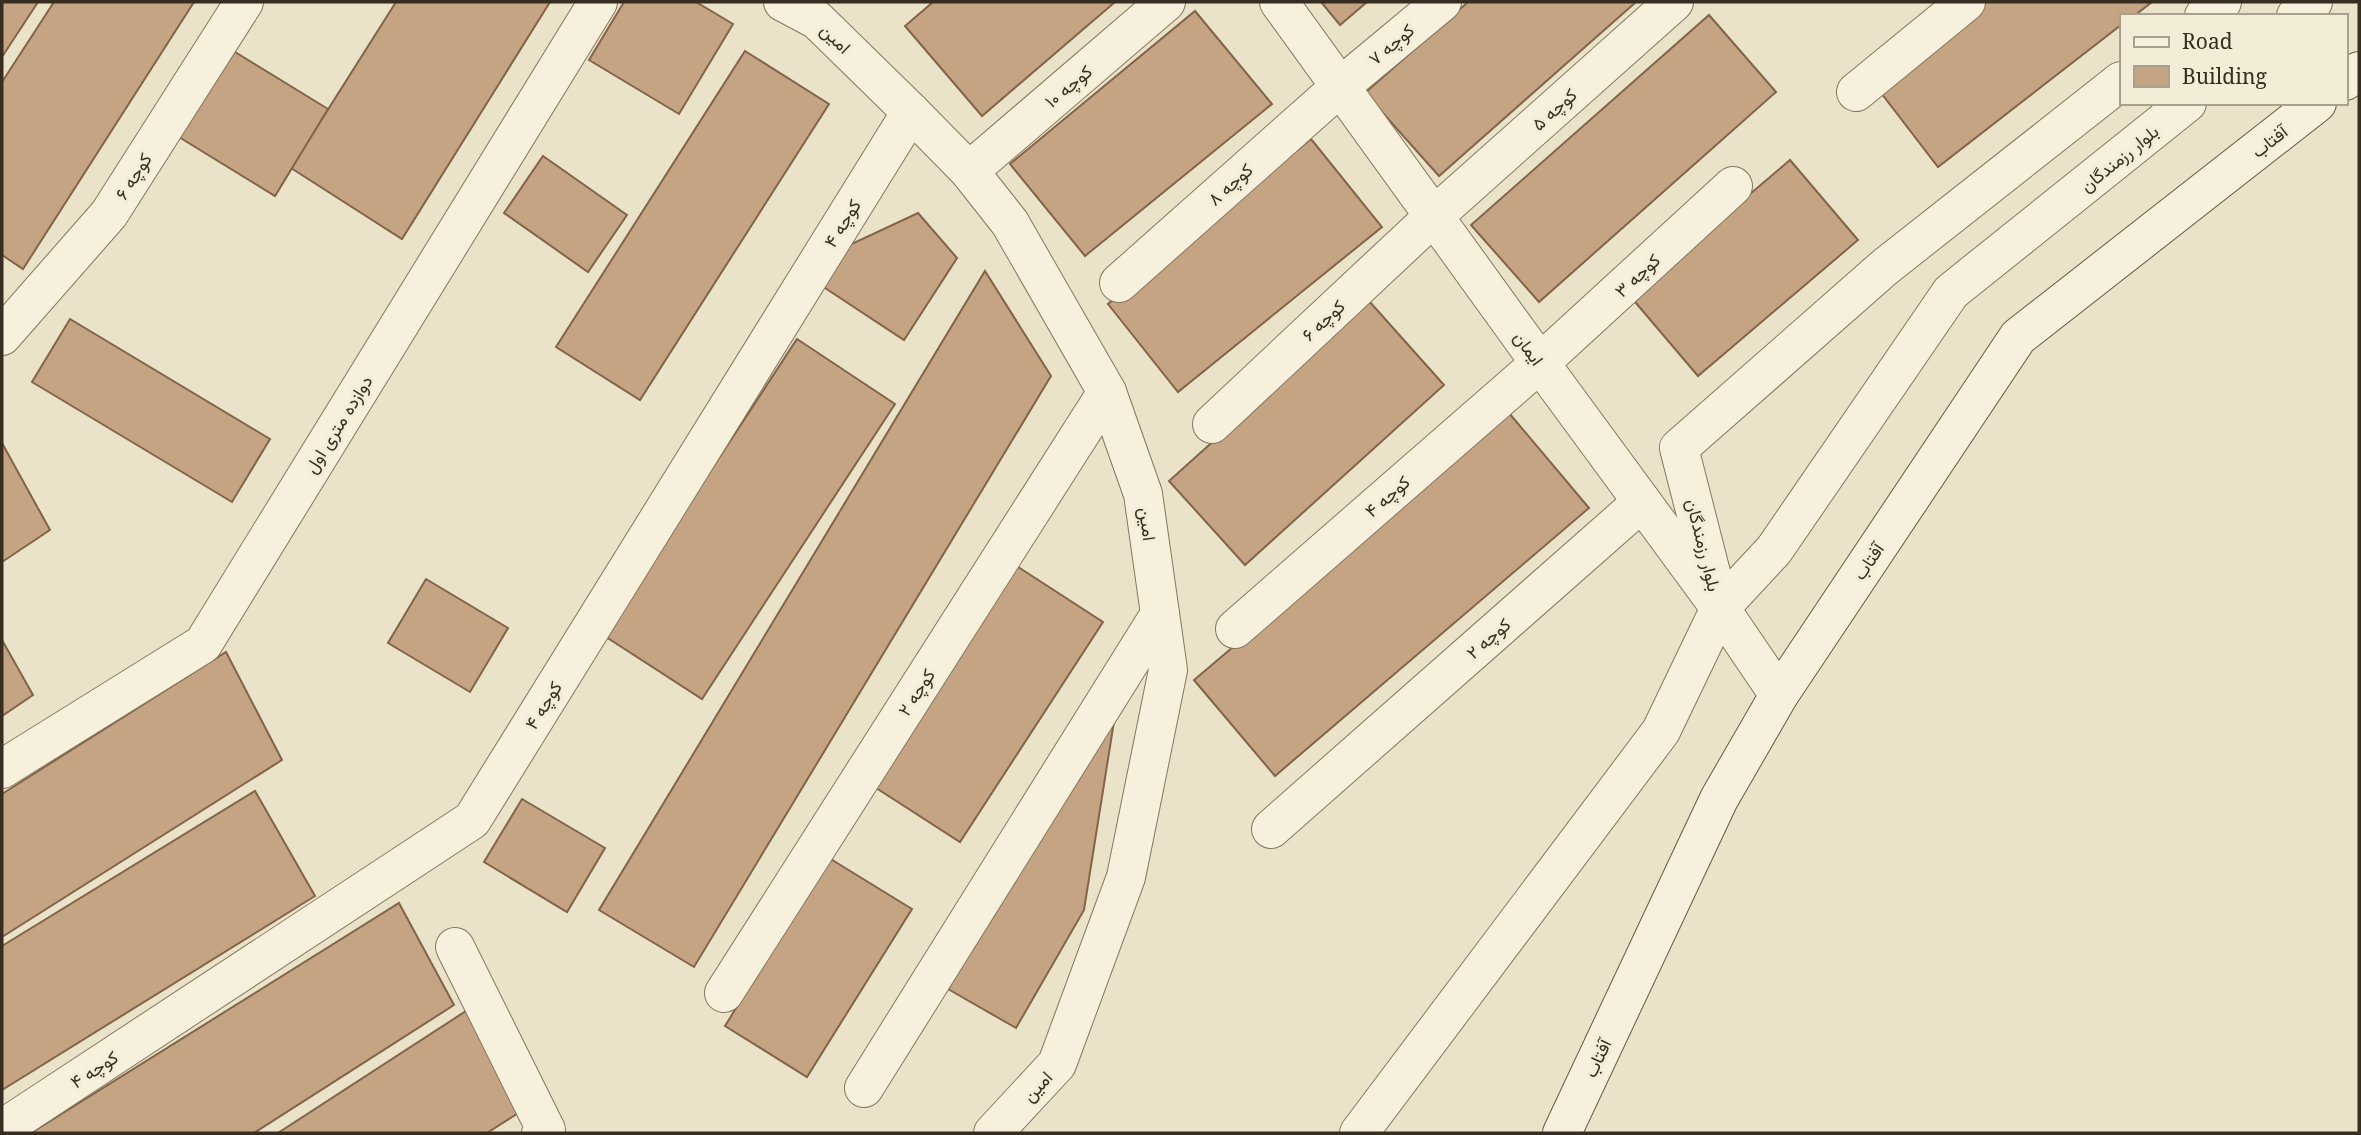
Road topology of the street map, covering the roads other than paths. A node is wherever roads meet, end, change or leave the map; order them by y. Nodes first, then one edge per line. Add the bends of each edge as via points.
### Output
1 (244, 2) edge
2 (598, 2) edge
3 (783, 2) edge
4 (1166, 2) edge
5 (1279, 2) edge
6 (1442, 2) edge
7 (1674, 2) edge
8 (1966, 2) edge
9 (2222, 2) edge
10 (2313, 2) edge
11 (829, 11) edge
12 (2207, 14) edge
13 (2298, 14) edge
14 (2120, 82) edge
15 (1341, 86) junction
16 (1856, 92) dead end
17 (2185, 105) edge
18 (2314, 105) edge
19 (911, 112) junction
20 (969, 171) junction
21 (1733, 186) dead end
22 (1434, 216) junction
23 (1119, 283) dead end
24 (2, 336) edge
25 (1540, 363) junction
26 (1107, 392) junction
27 (1212, 424) dead end
28 (1642, 502) junction
29 (1720, 608) junction
30 (1160, 614) junction
31 (1234, 629) dead end
32 (1779, 695) junction
33 (2, 769) edge
34 (1271, 829) dead end
35 (455, 947) dead end
36 (724, 993) dead end
37 (864, 1088) dead end
38 (2, 1129) edge
39 (541, 1133) edge
40 (993, 1133) edge
41 (1359, 1133) edge
42 (1562, 1133) edge

1 - 24 street, کوچه ۶ via 109,214
2 - 33 street, دوازده متری اول via 203,644
3 - 11 street, امین
4 - 20 street, کوچه ۱۰
5 - 15 street, ایمان
6 - 15 street, کوچه ۷
7 - 22 street, کوچه ۵
8 - 16 street
9 - 12 street
10 - 13 street
11 - 19 street, امین
14 - 29 street, بلوار رزمندگان via 1885,267 1679,448
15 - 22 street, ایمان
15 - 23 street, کوچه ۸
17 - 29 street, بلوار رزمندگان via 1951,292 1774,550
18 - 32 street, آفتاب via 2018,337
19 - 20 street, امین
19 - 38 street, کوچه ۴ via 472,820
20 - 26 street, امین via 1010,223
21 - 25 street, کوچه ۳
22 - 25 street, ایمان
22 - 27 street, کوچه ۶
25 - 28 street, ایمان
25 - 31 street, کوچه ۴
26 - 30 street, امین via 1143,494
26 - 36 street, کوچه ۲
28 - 29 street, ایمان
28 - 34 street, کوچه ۲
29 - 32 street, ایمان
29 - 41 street via 1661,731
30 - 37 street
30 - 40 street, امین via 1168,670 1126,877 1057,1065
32 - 42 street, آفتاب via 1719,799
35 - 39 street via 546,1130

